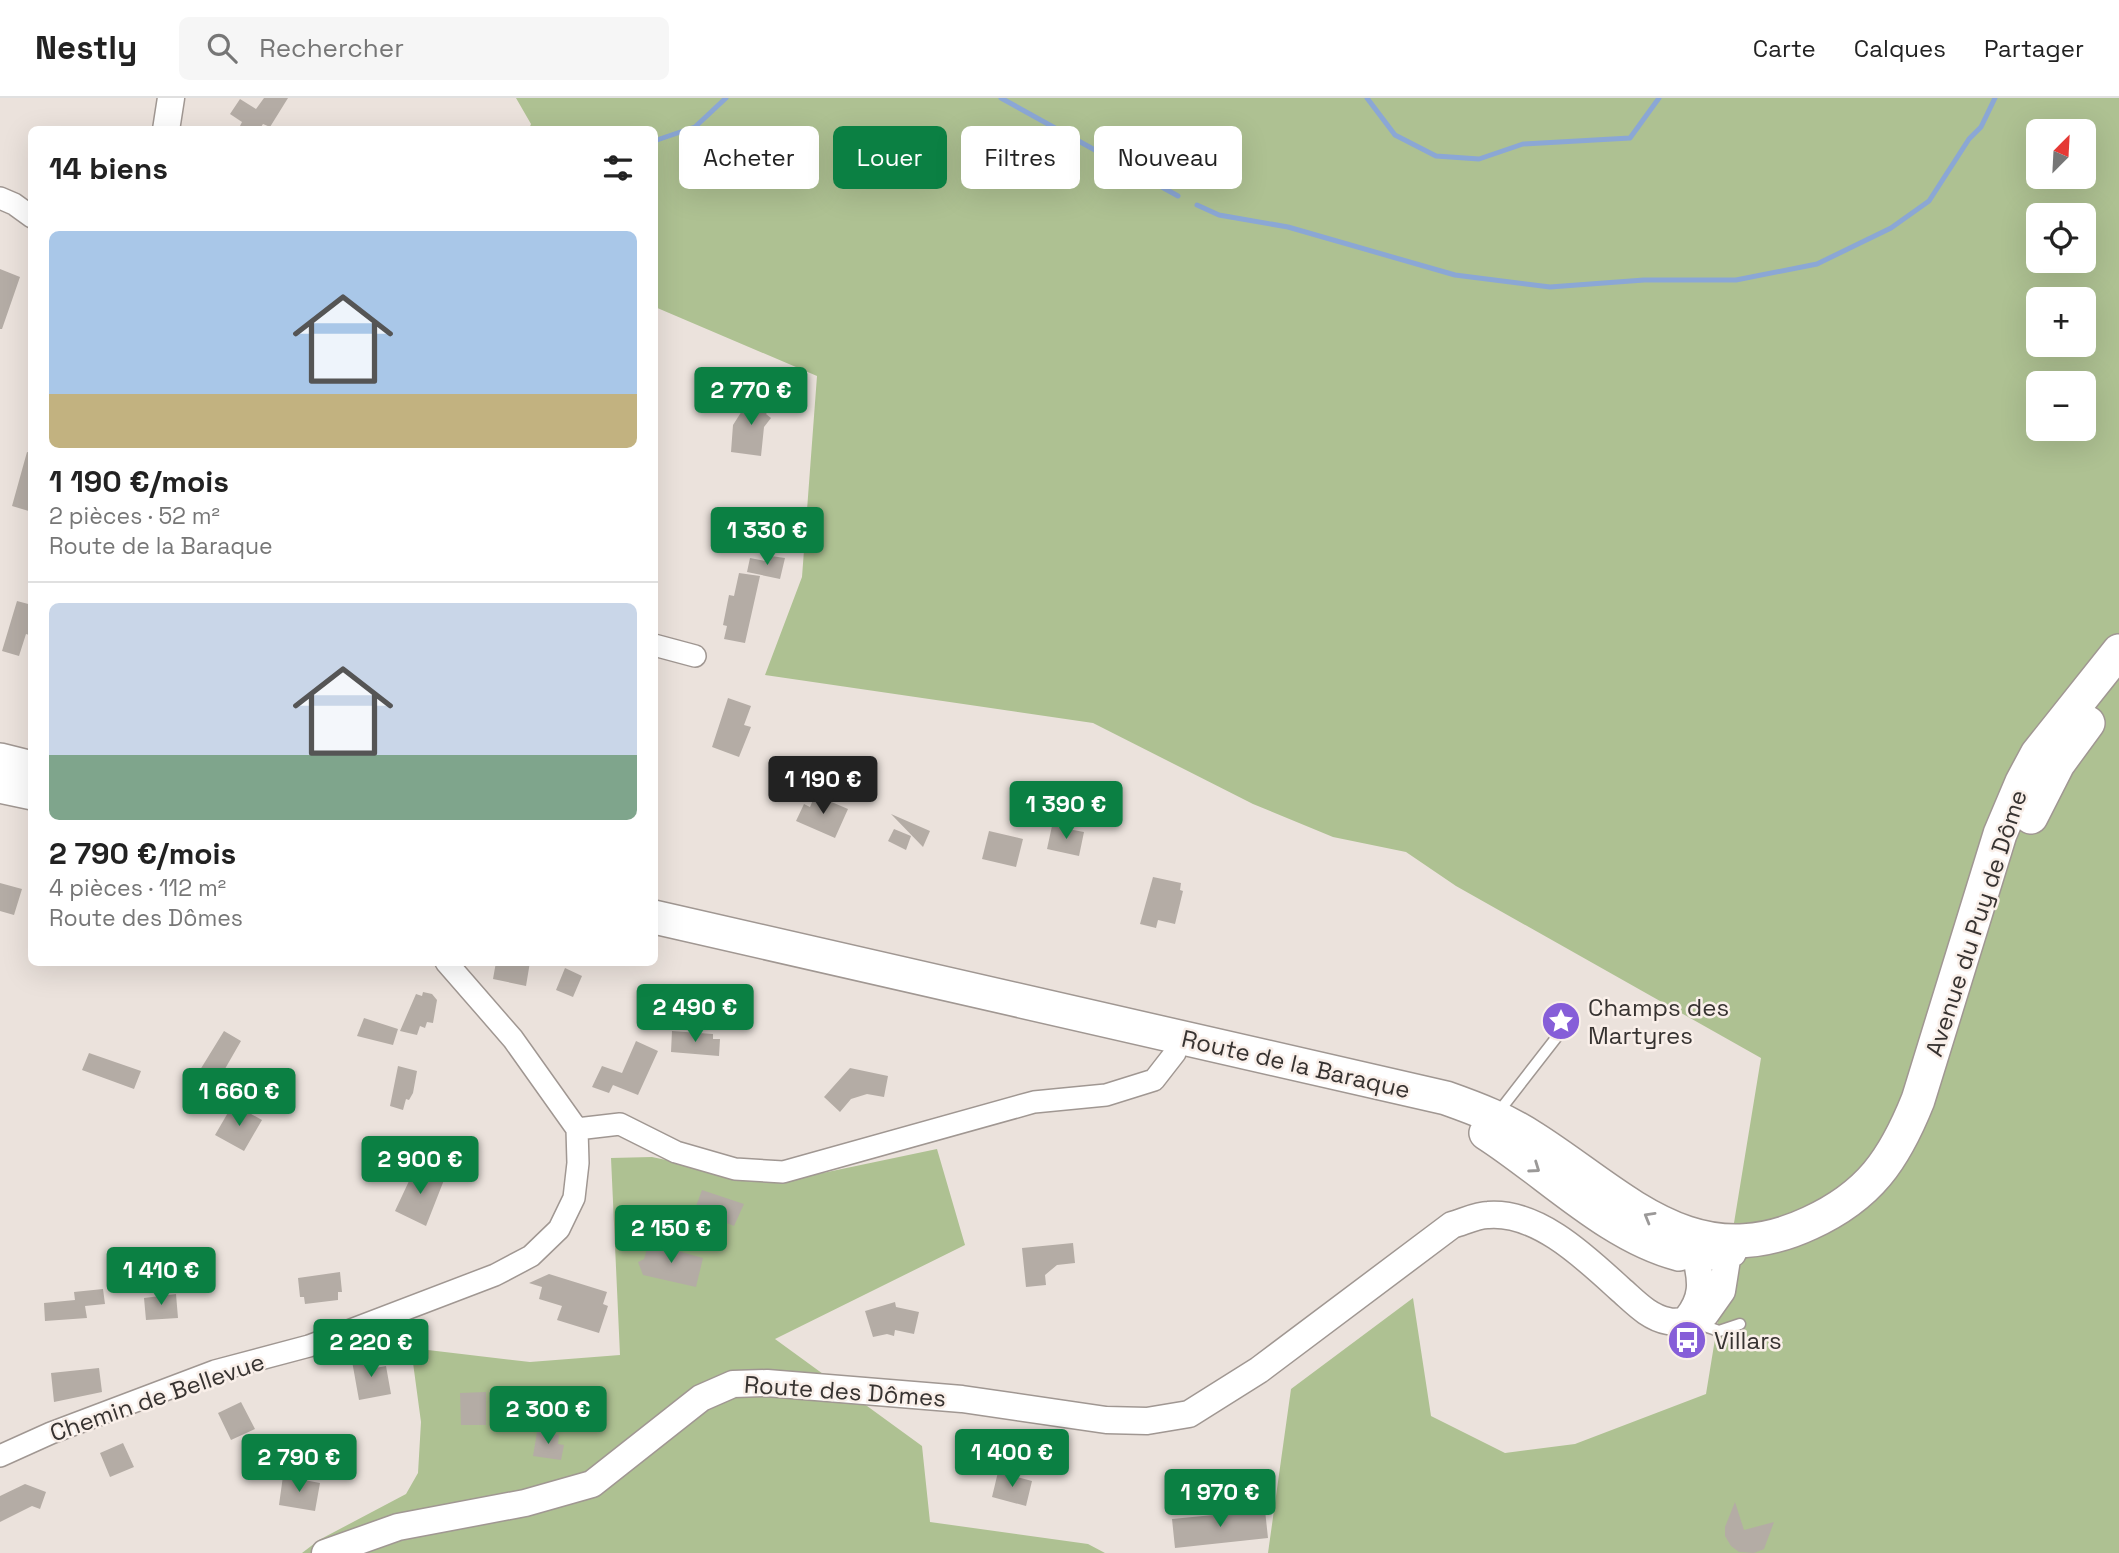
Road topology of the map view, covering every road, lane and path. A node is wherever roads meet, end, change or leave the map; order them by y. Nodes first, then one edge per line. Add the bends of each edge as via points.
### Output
1 (171, 98) edge
2 (167, 126) edge
3 (0, 198) edge
4 (28, 214) edge
5 (658, 646) edge
6 (2119, 651) edge
7 (695, 656) dead end
8 (2119, 686) edge
9 (658, 917) edge
10 (658, 937) edge
11 (449, 966) edge
12 (1556, 1038) dead end
13 (1177, 1045) junction
14 (1928, 1102) junction
15 (1495, 1116) junction
16 (577, 1129) junction
17 (1713, 1252) junction
18 (1686, 1320) junction
19 (1740, 1324) dead end
20 (0, 1456) edge
21 (324, 1553) edge

1 - 2 street
3 - 4 street
5 - 7 street
6 - 14 main road, Avenue du Puy de Dôme via 2037,754 2022,782 2000,834
8 - 14 main road, Avenue du Puy de Dôme via 2058,764 2036,804
9 - 13 main road, Route de la Baraque
10 - 13 main road, Route de la Baraque
11 - 16 street via 513,1039
12 - 15 lane
13 - 15 main road, Route de la Baraque via 1447,1098
13 - 16 street via 1154,1080 1106,1095 1034,1102 783,1172 735,1169 676,1152 620,1124
13 -> 17 main road, Route de la Baraque via 1449,1117 1487,1134 1622,1230 1660,1249
14 - 17 main road, Route de la Baraque via 1888,1163 1836,1211 1775,1237
14 - 17 main road, Route de la Baraque via 1924,1143 1906,1174 1855,1224 1780,1258
17 -> 15 main road, Route de la Baraque via 1630,1206
16 - 20 street, Chemin de Bellevue via 574,1198 559,1229 531,1256 495,1275 336,1337 215,1371
17 - 18 street via 1695,1309
18 - 19 lane via 1719,1331
18 - 21 street, Route des Dômes via 1670,1322 1647,1313 1555,1237 1518,1217 1487,1214 1452,1225 1259,1370 1189,1414 1147,1422 1107,1420 962,1399 733,1384 701,1398 592,1484 525,1503 398,1527

